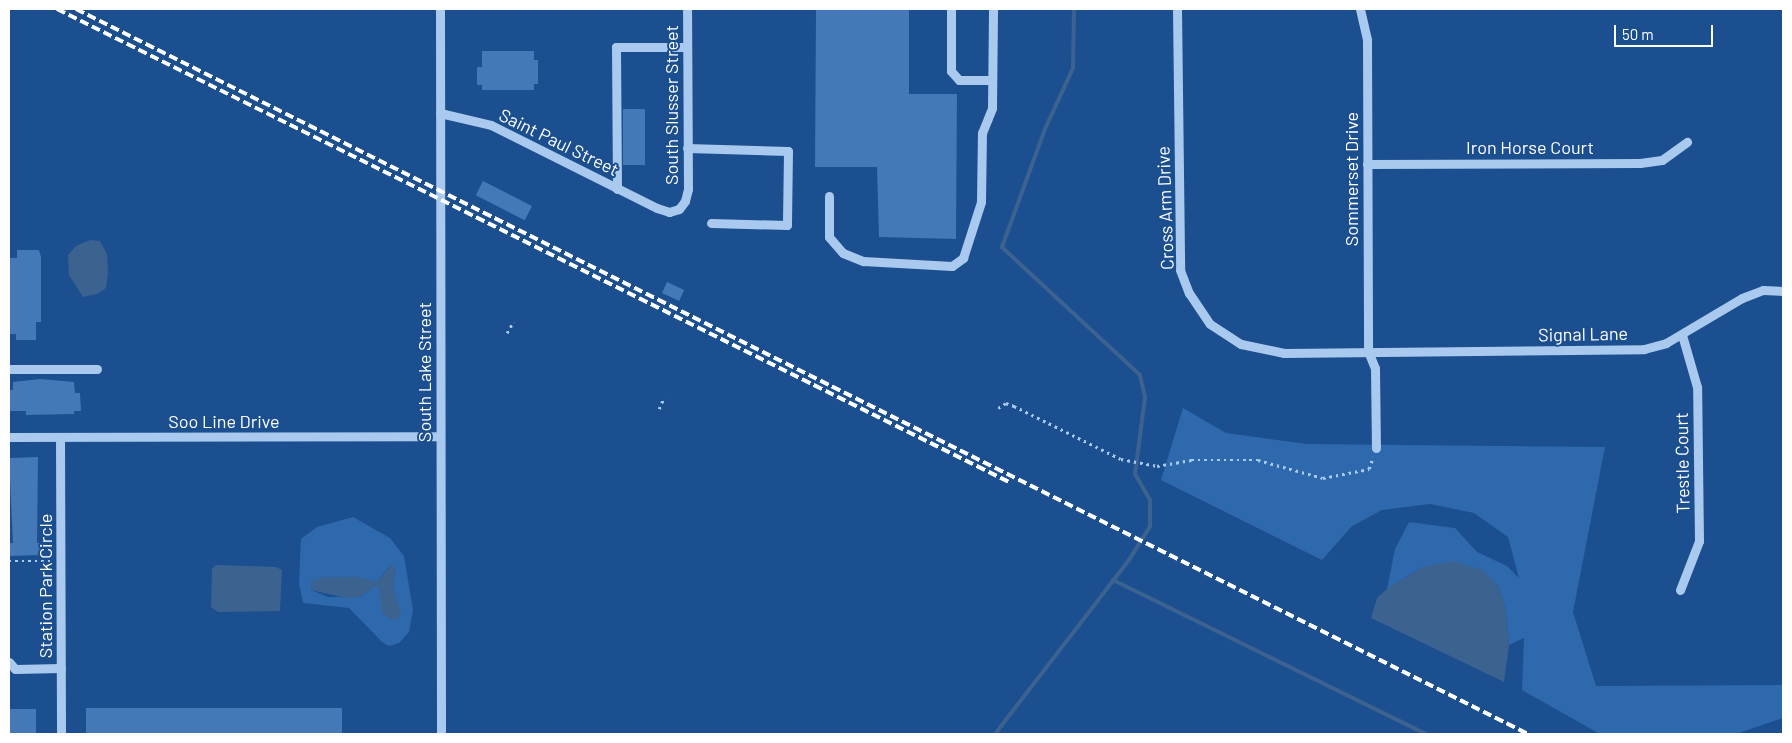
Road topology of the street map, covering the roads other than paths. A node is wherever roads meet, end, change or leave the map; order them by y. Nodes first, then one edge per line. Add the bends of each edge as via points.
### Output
1 (440, 9) edge
2 (687, 9) edge
3 (951, 9) edge
4 (993, 9) edge
5 (1177, 9) edge
6 (1360, 9) edge
7 (687, 47) junction
8 (992, 80) junction
9 (440, 113) junction
10 (1687, 142) dead end
11 (688, 148) junction
12 (1367, 164) junction
13 (618, 189) junction
14 (829, 196) dead end
15 (633, 197) joint
16 (711, 223) dead end
17 (1783, 292) edge
18 (1682, 335) junction
19 (1368, 351) junction
20 (9, 369) edge
21 (97, 369) dead end
22 (440, 436) junction
23 (9, 438) edge
24 (60, 438) junction
25 (1376, 448) road end
26 (1680, 590) dead end
27 (9, 662) edge
28 (61, 668) junction
29 (61, 734) edge
30 (440, 734) edge

1 - 9 street, South Lake Street
2 - 7 street, South Slusser Street
3 - 8 street via 951,71 959,80
4 - 8 street
5 - 19 street, Cross Arm Drive via 1179,248 1180,270 1189,293 1210,324 1241,344 1284,352
6 - 12 street, Sommerset Drive via 1367,40
7 - 11 street, South Slusser Street
7 - 13 street via 616,47
8 - 14 street via 992,108 982,133 981,202 963,258 952,266 863,261 843,253 829,237
9 - 13 street, Saint Paul Street via 491,125
9 - 22 street, South Lake Street
10 - 12 street, Iron Horse Court via 1662,160 1640,163
11 - 15 street, South Slusser Street via 688,189 679,210 669,212
11 - 16 street via 788,151 787,225
12 - 19 street, Sommerset Drive
13 - 15 street, Saint Paul Street
17 - 18 street, Signal Lane via 1763,290 1742,298
18 - 19 street, Signal Lane via 1651,347 1619,351
18 - 26 street, Trestle Court via 1697,387 1699,540
19 - 25 street, Sommerset Drive via 1375,368
20 - 21 street
22 - 24 street, Soo Line Drive
22 - 30 street, South Lake Street
23 - 24 street, Soo Line Drive
24 - 28 street, Station Park Circle
27 - 28 street via 16,669
28 - 29 street, Station Park Circle

